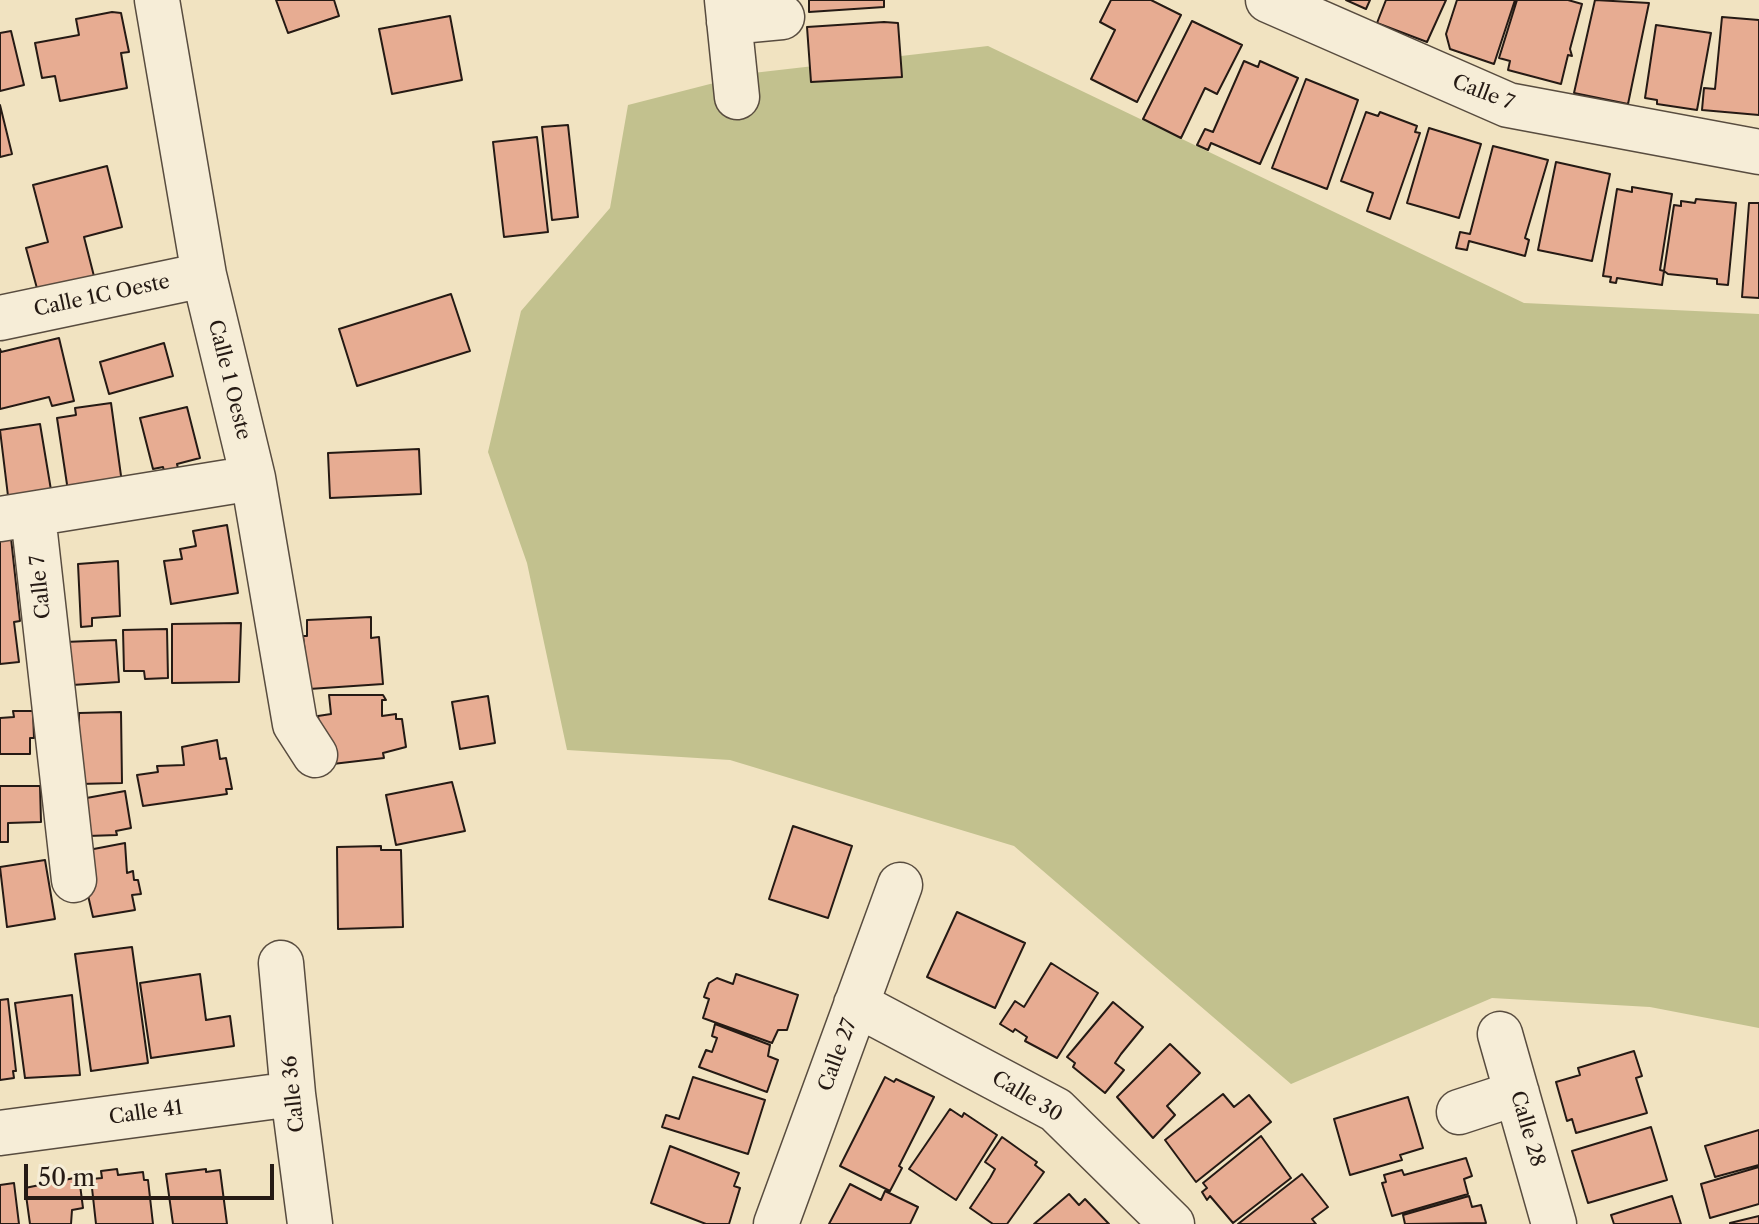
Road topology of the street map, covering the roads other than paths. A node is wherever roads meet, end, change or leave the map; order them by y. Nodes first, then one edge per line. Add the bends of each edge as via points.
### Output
1 (157, 0) edge
2 (1268, 0) edge
3 (728, 11) edge
4 (782, 17) dead end
5 (737, 97) dead end
6 (1759, 152) edge
7 (204, 275) junction
8 (0, 318) edge
9 (253, 478) junction
10 (17, 517) edge
11 (315, 755) dead end
12 (74, 880) dead end
13 (900, 885) dead end
14 (281, 963) dead end
15 (856, 1004) junction
16 (1500, 1034) dead end
17 (1517, 1093) junction
18 (293, 1094) junction
19 (1459, 1112) dead end
20 (0, 1133) edge
21 (310, 1224) edge
22 (776, 1224) edge
23 (1172, 1224) edge
24 (1554, 1224) edge

1 - 7 street, Calle 1 Oeste
2 - 6 street, Calle 7 via 1508,105
3 - 4 street
3 - 5 street
7 - 8 street, Calle 1C Oeste
7 - 9 street, Calle 1 Oeste
9 - 10 street, Calle 7
9 - 11 street, Calle 1 Oeste via 295,724
10 - 12 street, Calle 7
13 - 15 street, Calle 27
14 - 18 street, Calle 36
15 - 22 street, Calle 27
15 - 23 street, Calle 30 via 1056,1110
16 - 17 street, Calle 28
17 - 19 street
17 - 24 street, Calle 28
18 - 20 street, Calle 41
18 - 21 street, Calle 36

